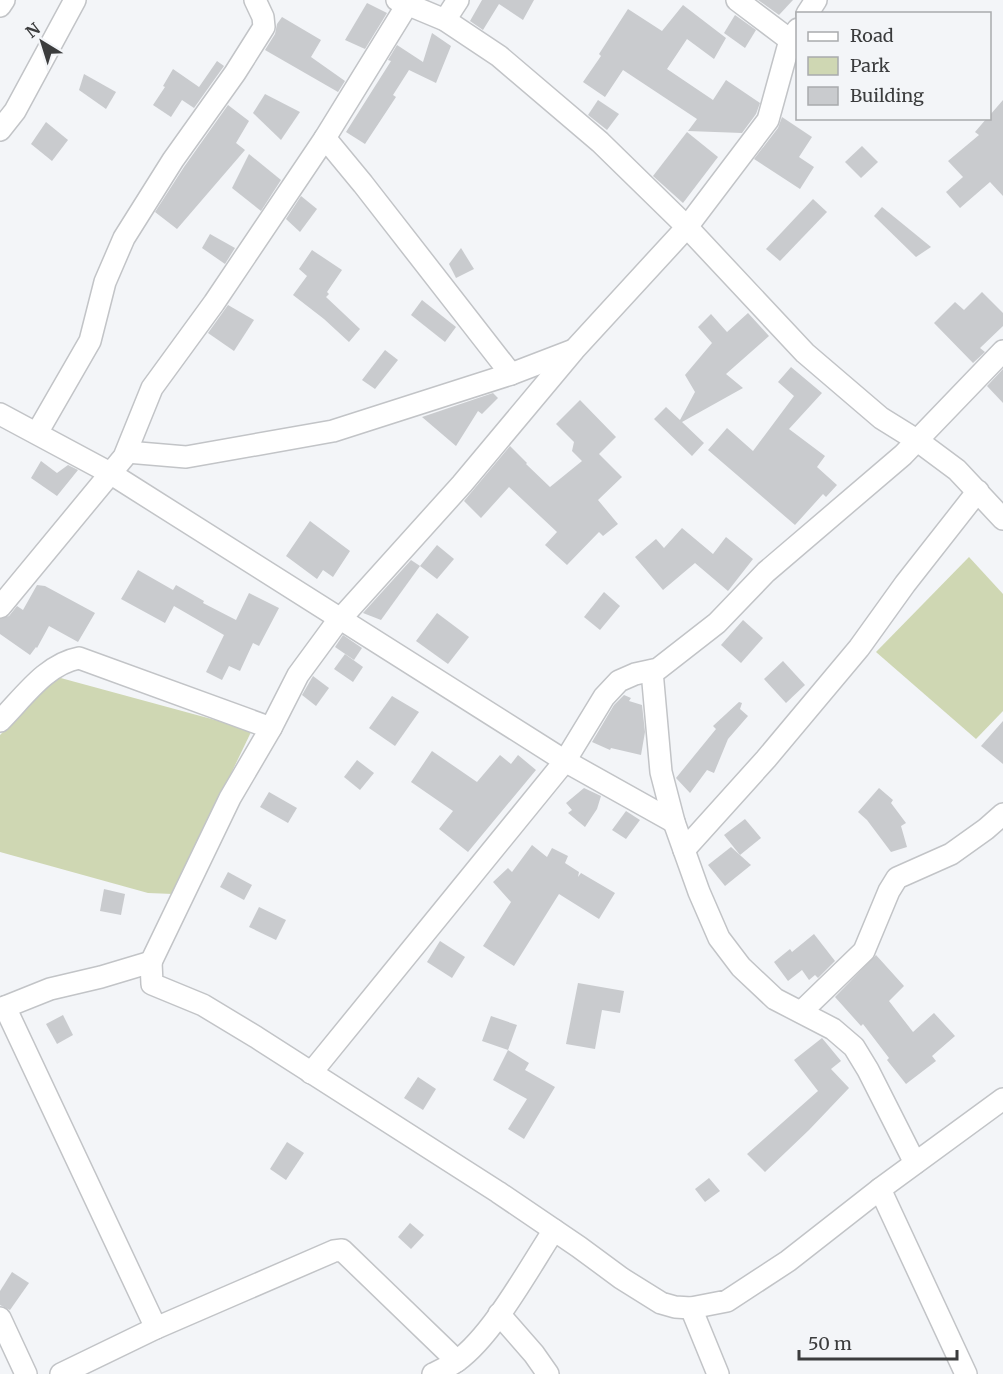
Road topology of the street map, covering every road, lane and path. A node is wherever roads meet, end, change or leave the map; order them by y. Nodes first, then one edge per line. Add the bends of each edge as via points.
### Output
1 (4, 0) edge
2 (75, 0) edge
3 (255, 0) edge
4 (458, 0) edge
5 (738, 0) edge
6 (402, 2) edge
7 (0, 6) edge
8 (445, 20) junction
9 (794, 34) edge
10 (0, 130) edge
11 (325, 138) junction
12 (687, 227) junction
13 (574, 350) junction
14 (1003, 351) edge
15 (510, 374) junction
16 (0, 414) edge
17 (37, 434) junction
18 (918, 441) junction
19 (127, 452) junction
20 (110, 473) junction
21 (978, 491) junction
22 (1003, 519) edge
23 (0, 608) edge
24 (341, 618) junction
25 (652, 671) junction
26 (0, 721) edge
27 (271, 728) junction
28 (565, 761) junction
29 (1003, 814) edge
30 (674, 822) junction
31 (684, 850) junction
32 (151, 962) junction
33 (2, 1008) edge
34 (801, 1012) junction
35 (311, 1073) junction
36 (1003, 1099) edge
37 (915, 1163) junction
38 (880, 1189) junction
39 (554, 1230) junction
40 (691, 1308) junction
41 (499, 1314) junction
42 (0, 1318) edge
43 (156, 1328) junction
44 (458, 1361) junction
45 (26, 1374) edge
46 (61, 1374) edge
47 (433, 1374) edge
48 (548, 1374) edge
49 (718, 1374) edge
50 (966, 1374) edge

1 - 7 street
2 - 10 street via 15,111
3 - 17 street via 264,27 124,238 105,282 90,341
4 - 8 street
5 - 9 street
6 - 8 street
6 - 11 street
8 - 12 street via 499,56 600,142
9 - 12 street via 768,120
11 - 15 street
11 - 19 street via 152,388
12 - 13 street
12 - 18 street via 805,353 881,418
13 - 15 street
13 - 24 street via 462,484
14 - 18 street
15 - 19 street via 333,431 186,457
16 - 17 street
17 - 20 street
18 - 21 street
18 - 25 street via 766,573 717,623
19 - 20 street
20 - 23 street
20 - 24 street
21 - 22 street
21 - 31 street via 859,648
24 - 27 street via 298,675
24 - 28 street
25 - 28 street via 619,681 604,697
25 - 30 street via 661,772
26 - 27 street via 50,670 79,658
27 - 32 street via 230,798
28 - 30 street
28 - 35 street
29 - 34 street via 951,854 897,878 864,951
30 - 31 street
31 - 34 street via 719,938 741,967 775,999
32 - 33 street via 50,989
32 - 35 street via 152,984 203,1005
33 - 43 street
34 - 37 street via 833,1029 854,1047
35 - 39 street
36 - 37 street
37 - 38 street
38 - 40 street via 788,1261 727,1301
38 - 50 street
39 - 40 street via 661,1303
39 - 41 street
40 - 49 street
41 - 44 street
41 - 48 street
42 - 45 street
43 - 44 street via 342,1250
43 - 46 street
44 - 47 street

